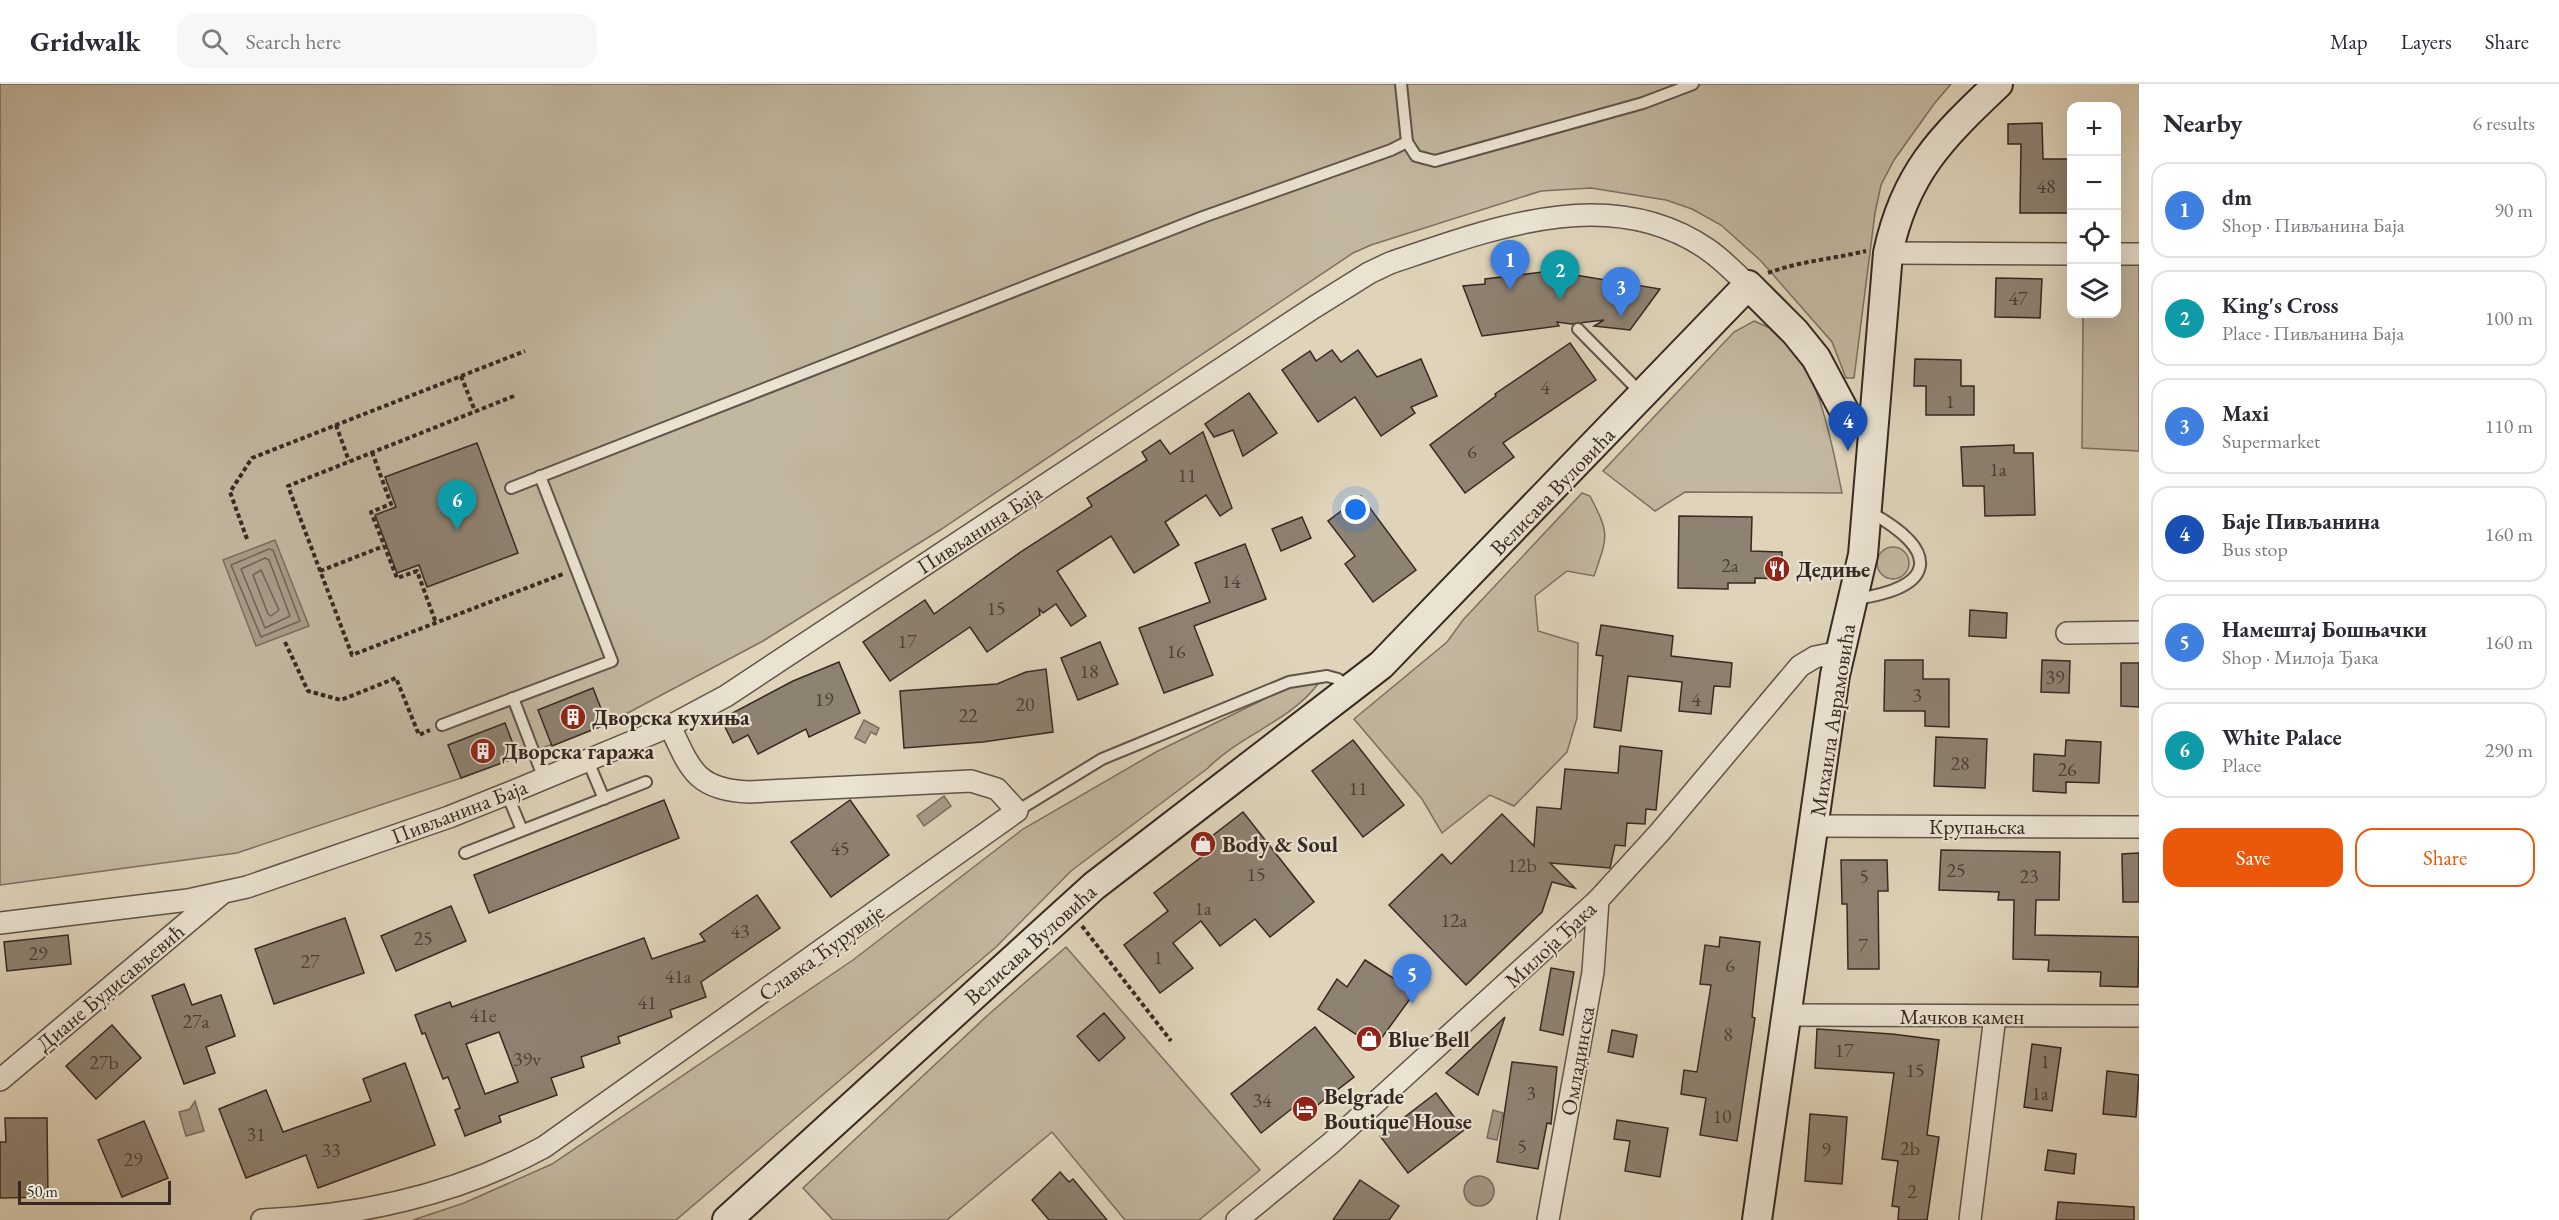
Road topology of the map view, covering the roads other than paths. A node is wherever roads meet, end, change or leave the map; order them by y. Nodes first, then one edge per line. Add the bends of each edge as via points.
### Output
1 (1401, 84) edge
2 (1693, 84) edge
3 (1998, 84) edge
4 (2014, 84) edge
5 (1977, 103) junction
6 (1407, 142) junction
7 (1883, 251) junction
8 (2067, 254) edge
9 (2121, 254) edge
10 (2139, 254) edge
11 (1755, 280) junction
12 (1578, 329) dead end
13 (1643, 396) junction
14 (1873, 424) junction
15 (540, 476) junction
16 (512, 488) dead end
17 (1867, 510) junction
18 (1853, 599) junction
19 (2139, 632) edge
20 (2067, 633) dead end
21 (1840, 652) junction
22 (1351, 691) junction
23 (513, 698) junction
24 (442, 725) road end
25 (670, 726) junction
26 (588, 761) junction
27 (544, 779) junction
28 (646, 782) dead end
29 (507, 794) junction
30 (604, 799) junction
31 (1017, 811) junction
32 (1815, 826) junction
33 (2139, 827) edge
34 (522, 830) junction
35 (465, 853) dead end
36 (220, 895) junction
37 (1598, 900) junction
38 (0, 923) edge
39 (1785, 1015) junction
40 (1995, 1016) junction
41 (2139, 1016) edge
42 (0, 1080) edge
43 (262, 1220) edge
44 (728, 1220) edge
45 (1237, 1220) edge
46 (1548, 1220) edge
47 (1757, 1220) edge
48 (1970, 1220) edge

1 - 6 lane
2 - 6 lane via 1643,103 1435,161 1416,156
3 - 5 street
4 - 5 street
5 - 7 street, Михаила Аврамовића via 1950,129 1912,182
6 - 15 lane via 1203,217
7 - 8 street
7 - 14 street, Михаила Аврамовића
9 - 10 street
11 - 13 street, Велисава Вуловића
11 - 14 street, Пивљанина Баја via 1816,358 1848,418
11 - 25 street, Пивљанина Баја via 1692,240 1644,222 1598,214 1531,221 1380,267 1312,308 745,684
12 - 13 lane
13 - 22 street, Велисава Вуловића via 1410,638
14 - 17 street, Михаила Аврамовића
15 - 16 lane
15 - 23 lane via 612,661
17 - 18 street, Михаила Аврамовића via 1863,555
17 - 18 lane via 1905,536 1917,552 1919,568 1915,578 1903,588
18 - 21 street, Михаила Аврамовића
19 - 20 street
21 - 32 street, Михаила Аврамовића
21 - 37 street, Милоја Ђака via 1815,657 1791,675
22 - 31 lane via 1338,679 1327,676 1289,682 1102,759
22 - 44 street, Велисава Вуловића via 1125,860
23 - 24 lane
23 - 27 lane
25 - 26 street, Пивљанина Баја
25 - 31 street via 698,778 722,790 971,781 997,789
26 - 27 street, Пивљанина Баја
26 - 30 lane
27 - 29 street, Пивљанина Баја
28 - 30 lane
29 - 34 lane
29 - 36 street, Пивљанина Баја
30 - 34 lane
31 - 43 street, Славка Ћурувије via 544,1148 463,1184 335,1215
32 - 33 street, Крупањска
32 - 39 street, Михаила Аврамовића
34 - 35 lane
36 - 38 street, Пивљанина Баја
36 - 42 street, Диане Будисављевић
37 - 45 street, Милоја Ђака via 1330,1144
37 - 46 street, Омладинска via 1593,972
39 - 40 street, Мачков камен
39 - 47 street, Михаила Аврамовића
40 - 41 street, Мачков камен
40 - 48 street

